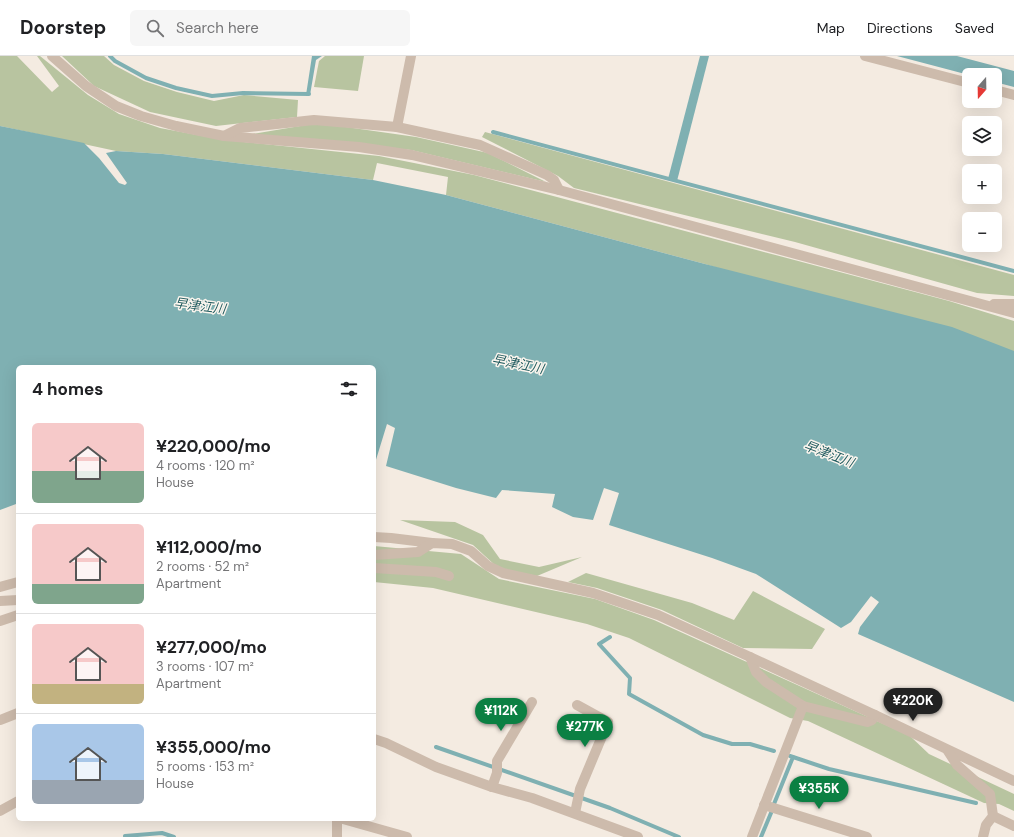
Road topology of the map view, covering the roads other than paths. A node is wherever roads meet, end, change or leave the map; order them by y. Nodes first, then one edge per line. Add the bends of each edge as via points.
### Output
1 (52, 56) edge
2 (411, 56) edge
3 (865, 56) edge
4 (962, 81) edge
5 (1002, 92) edge
6 (1014, 95) edge
7 (397, 127) junction
8 (224, 136) junction
9 (559, 190) junction
10 (980, 304) junction
11 (1014, 304) edge
12 (1014, 314) edge
13 (376, 537) edge
14 (432, 543) junction
15 (376, 555) edge
16 (376, 568) edge
17 (449, 576) dead end
18 (16, 583) edge
19 (0, 587) edge
20 (16, 600) edge
21 (0, 601) edge
22 (16, 616) edge
23 (0, 622) edge
24 (750, 657) junction
25 (532, 702) dead end
26 (577, 705) dead end
27 (803, 706) junction
28 (16, 714) edge
29 (875, 715) junction
30 (0, 720) edge
31 (376, 740) edge
32 (948, 751) junction
33 (1014, 781) edge
34 (492, 787) junction
35 (16, 801) edge
36 (764, 805) junction
37 (0, 811) edge
38 (575, 813) junction
39 (993, 816) junction
40 (337, 821) edge
41 (350, 821) edge
42 (1014, 826) edge
43 (337, 837) edge
44 (407, 837) edge
45 (638, 837) edge
46 (752, 837) edge
47 (867, 837) edge
48 (983, 837) edge

1 - 8 street via 86,86 116,106 176,126
2 - 7 street
3 - 4 street
5 - 6 street
7 - 8 street via 314,120 240,128
7 - 9 street via 480,145 547,175 554,180
8 - 9 street via 359,147 412,155
9 - 10 street
10 - 11 street
10 - 12 street
13 - 14 street
14 - 15 street via 418,552
14 - 24 street via 452,544 471,552 488,566 503,573 593,593 658,615
16 - 17 street via 436,572
18 - 19 street
20 - 21 street
22 - 23 street
24 - 27 street via 756,672 766,682
24 - 29 street
25 - 34 street via 497,761
26 - 38 street via 608,722 580,789
27 - 29 street via 867,722
27 - 36 street
28 - 30 street
29 - 32 street
31 - 34 street via 436,767
32 - 33 street
32 - 39 street via 957,765 990,794
34 - 38 street
35 - 37 street
36 - 46 street
36 - 47 street
38 - 45 street
39 - 42 street
39 - 48 street via 986,825
40 - 43 street
41 - 44 street

